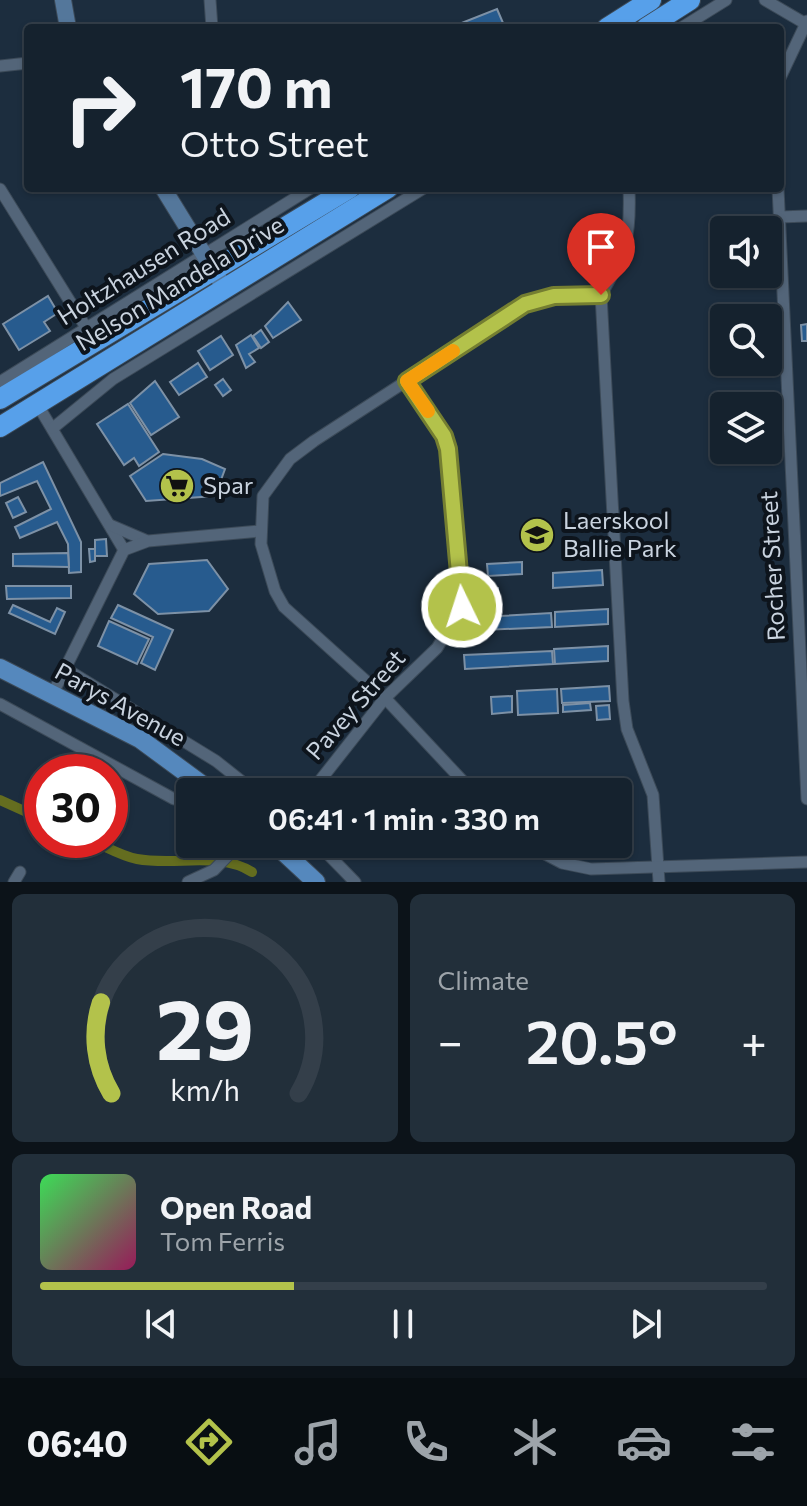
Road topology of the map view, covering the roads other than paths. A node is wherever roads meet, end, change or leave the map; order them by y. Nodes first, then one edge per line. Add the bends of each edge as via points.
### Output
1 (210, 0) edge
2 (651, 0) edge
3 (690, 0) edge
4 (726, 0) edge
5 (765, 0) edge
6 (806, 22) edge
7 (212, 24) edge
8 (613, 24) edge
9 (652, 24) edge
10 (687, 24) edge
11 (24, 63) edge
12 (0, 66) edge
13 (784, 69) edge
14 (0, 189) edge
15 (165, 192) edge
16 (306, 192) edge
17 (343, 192) edge
18 (380, 192) edge
19 (417, 192) edge
20 (629, 192) edge
21 (778, 192) edge
22 (780, 216) edge
23 (807, 216) edge
24 (782, 217) edge
25 (782, 258) edge
26 (214, 270) junction
27 (601, 295) junction
28 (87, 329) junction
29 (407, 381) junction
30 (0, 382) edge
31 (0, 399) edge
32 (36, 402) junction
33 (0, 427) edge
34 (53, 428) junction
35 (109, 525) junction
36 (260, 531) junction
37 (148, 541) junction
38 (124, 550) junction
39 (114, 567) junction
40 (0, 668) edge
41 (66, 669) junction
42 (53, 693) junction
43 (385, 698) junction
44 (0, 704) edge
45 (805, 729) edge
46 (193, 778) edge
47 (237, 778) edge
48 (322, 778) edge
49 (460, 778) edge
50 (174, 799) dead end
51 (807, 799) edge
52 (226, 858) edge
53 (290, 858) edge
54 (332, 858) edge
55 (556, 858) edge
56 (807, 862) edge
57 (658, 866) junction
58 (188, 882) edge
59 (316, 882) edge
60 (355, 882) edge
61 (659, 882) edge

1 - 7 street
2 - 8 highway
3 - 9 highway
4 - 10 street
5 - 6 street
6 - 13 street
11 - 12 street
14 - 28 street
15 - 26 street
16 - 26 street, Holtzhausen Road
17 - 26 highway, Nelson Mandela Drive
18 - 26 highway, Nelson Mandela Drive
19 - 34 street via 113,379
20 - 27 street via 624,255
21 - 22 street, Rocher Street
23 - 24 street
25 - 45 street, Rocher Street
26 - 28 street, Holtzhausen Road
26 - 31 highway, Nelson Mandela Drive
26 - 32 highway, Nelson Mandela Drive
27 - 29 street via 554,296 525,304
27 - 57 street via 625,719 653,795
28 - 30 street, Holtzhausen Road
29 - 36 street via 290,459 266,488
29 - 43 street, Pavey Street via 448,449 462,607 437,648
32 - 33 highway, Nelson Mandela Drive
32 - 34 street
34 - 35 street
35 - 37 street
35 - 38 street
35 - 39 street
36 - 37 street
36 - 43 street via 269,576 284,607
37 - 38 street
38 - 39 street
39 - 41 street
40 - 42 main road, Parys Avenue
41 - 42 street
41 - 47 street, Parys Avenue
42 - 46 main road, Parys Avenue via 140,739
43 - 48 street, Pavey Street
43 - 49 street
44 - 50 street
45 - 51 street, Rocher Street
52 - 58 street via 206,876
53 - 59 main road
54 - 60 street
55 - 57 street via 577,868
56 - 57 street
57 - 61 street

